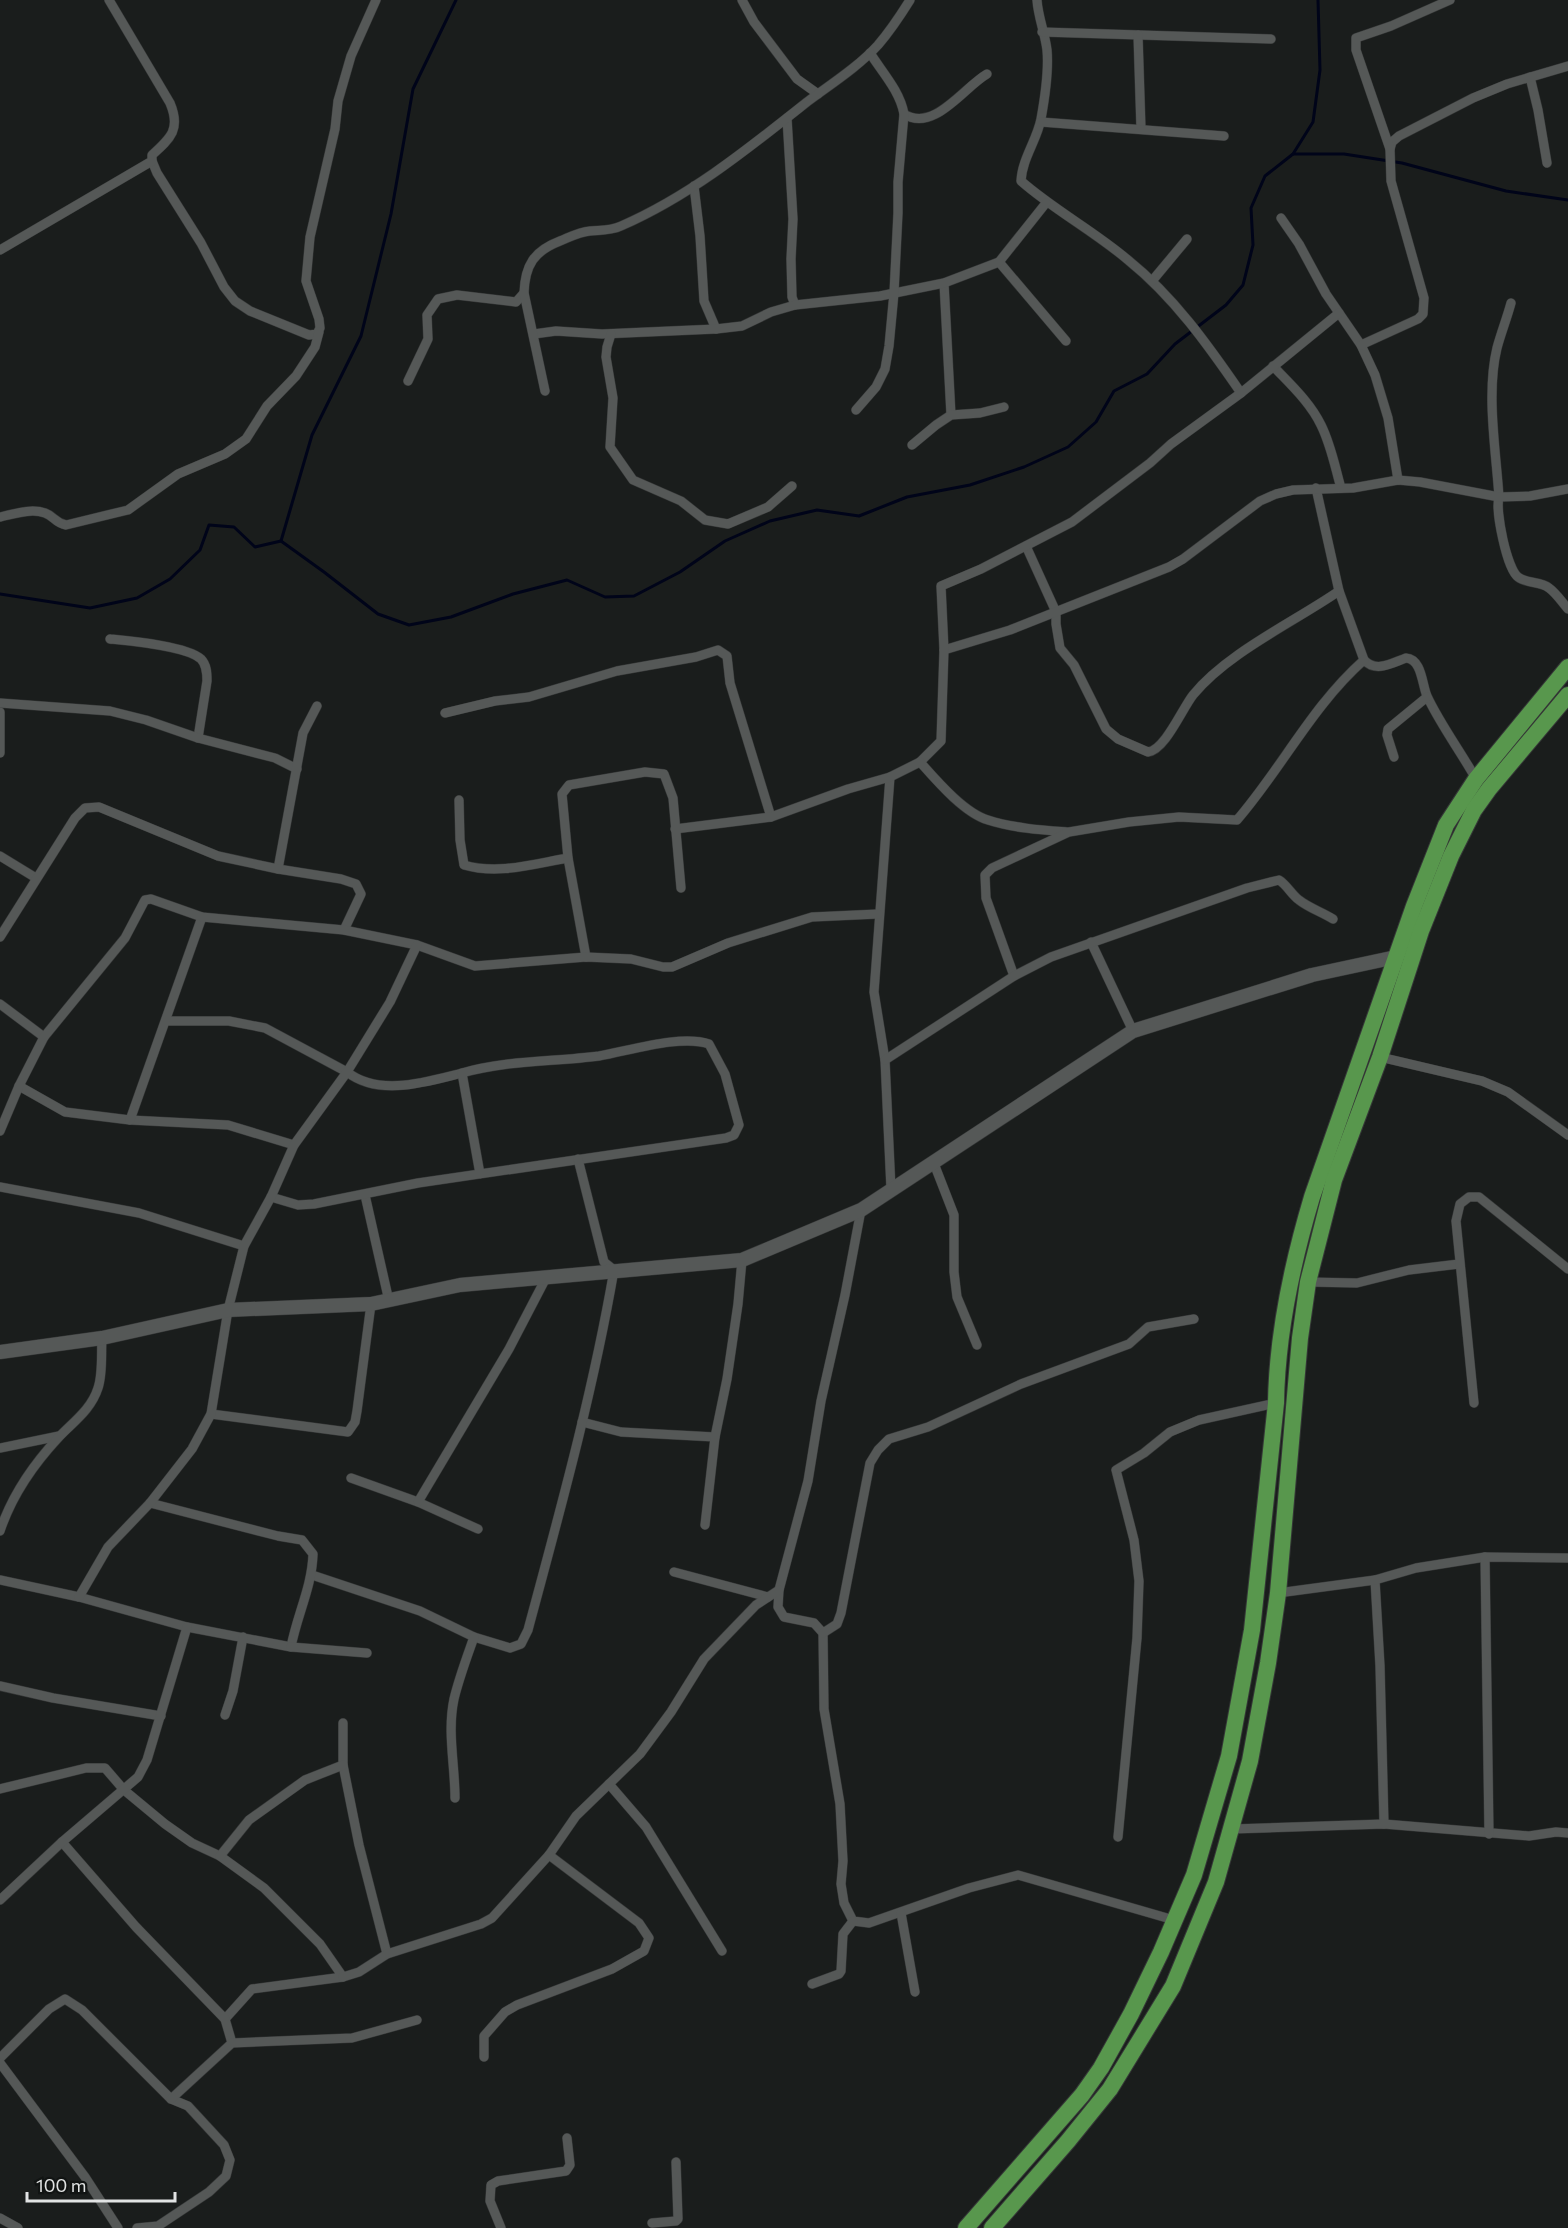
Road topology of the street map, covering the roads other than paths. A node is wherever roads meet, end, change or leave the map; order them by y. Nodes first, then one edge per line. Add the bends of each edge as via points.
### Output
1 (109, 0) edge
2 (376, 0) edge
3 (742, 0) edge
4 (910, 0) edge
5 (1037, 0) edge
6 (1450, 0) edge
7 (1042, 32) junction
8 (1138, 35) junction
9 (1271, 39) dead end
10 (870, 53) junction
11 (1568, 66) edge
12 (987, 74) dead end
13 (1530, 77) junction
14 (818, 94) junction
15 (904, 114) junction
16 (787, 118) junction
17 (1041, 122) junction
18 (1141, 129) junction
19 (1224, 136) dead end
20 (1390, 153) junction
21 (152, 160) junction
22 (1547, 163) dead end
23 (694, 186) junction
24 (1046, 203) junction
25 (1281, 218) dead end
26 (1187, 239) dead end
27 (0, 250) edge
28 (999, 262) junction
29 (1152, 281) junction
30 (944, 282) junction
31 (524, 293) junction
32 (894, 293) junction
33 (1511, 303) dead end
34 (795, 305) junction
35 (1339, 313) junction
36 (716, 330) junction
37 (319, 332) junction
38 (534, 334) junction
39 (611, 334) junction
40 (1066, 341) dead end
41 (1361, 345) junction
42 (1273, 366) junction
43 (408, 381) dead end
44 (545, 391) dead end
45 (1241, 393) junction
46 (1004, 407) dead end
47 (856, 410) dead end
48 (951, 415) junction
49 (912, 445) dead end
50 (1398, 480) junction
51 (792, 486) dead end
52 (1316, 488) junction
53 (1341, 488) junction
54 (1568, 489) edge
55 (1499, 497) junction
56 (0, 517) edge
57 (1026, 546) junction
58 (1339, 591) junction
59 (1568, 609) edge
60 (1056, 612) junction
61 (110, 639) dead end
62 (944, 650) junction
63 (1364, 660) junction
64 (1566, 674) edge
65 (1568, 695) edge
66 (1427, 697) junction
67 (0, 703) edge
68 (317, 705) dead end
69 (0, 712) edge
70 (445, 713) dead end
71 (198, 738) junction
72 (0, 753) edge
73 (1394, 757) dead end
74 (920, 762) junction
75 (297, 769) junction
76 (890, 777) junction
77 (1476, 778) junction
78 (459, 800) dead end
79 (771, 817) junction
80 (675, 829) junction
81 (1069, 832) junction
82 (0, 856) edge
83 (568, 858) junction
84 (278, 869) junction
85 (36, 878) junction
86 (681, 888) dead end
87 (878, 914) junction
88 (202, 917) junction
89 (1333, 919) dead end
90 (344, 930) junction
91 (0, 936) edge
92 (1091, 942) junction
93 (417, 945) junction
94 (586, 957) junction
95 (1396, 957) junction
96 (1014, 976) junction
97 (0, 1004) edge
98 (167, 1021) junction
99 (1133, 1031) junction
100 (44, 1037) junction
101 (1380, 1057) junction
102 (885, 1060) junction
103 (347, 1072) junction
104 (462, 1073) junction
105 (19, 1086) junction
106 (130, 1120) junction
107 (0, 1131) edge
108 (1568, 1134) edge
109 (294, 1145) junction
110 (578, 1159) junction
111 (933, 1161) junction
112 (480, 1174) junction
113 (0, 1187) edge
114 (891, 1189) junction
115 (365, 1195) junction
116 (271, 1197) junction
117 (861, 1210) junction
118 (244, 1246) junction
119 (742, 1260) junction
120 (1459, 1264) junction
121 (1568, 1269) edge
122 (614, 1270) junction
123 (546, 1278) junction
124 (1308, 1282) junction
125 (388, 1301) junction
126 (371, 1304) junction
127 (228, 1310) junction
128 (1194, 1319) dead end
129 (102, 1338) junction
130 (977, 1345) dead end
131 (0, 1352) edge
132 (1276, 1403) junction
133 (1474, 1403) dead end
134 (211, 1413) junction
135 (582, 1422) junction
136 (59, 1436) junction
137 (715, 1437) junction
138 (0, 1448) edge
139 (351, 1478) dead end
140 (418, 1502) junction
141 (150, 1503) junction
142 (705, 1525) dead end
143 (478, 1529) dead end
144 (0, 1531) edge
145 (1485, 1557) junction
146 (1568, 1558) edge
147 (674, 1572) dead end
148 (312, 1575) junction
149 (0, 1580) edge
150 (1375, 1580) junction
151 (779, 1590) junction
152 (1278, 1593) junction
153 (79, 1597) junction
154 (768, 1597) junction
155 (187, 1627) junction
156 (823, 1633) junction
157 (243, 1637) junction
158 (474, 1637) junction
159 (291, 1647) junction
160 (368, 1653) dead end
161 (0, 1686) edge
162 (225, 1715) dead end
163 (161, 1716) junction
164 (343, 1723) dead end
165 (344, 1765) junction
166 (609, 1784) junction
167 (0, 1789) edge
168 (124, 1790) junction
169 (455, 1798) dead end
170 (1384, 1824) junction
171 (1232, 1829) junction
172 (1568, 1833) edge
173 (1490, 1834) junction
174 (1118, 1837) dead end
175 (62, 1842) junction
176 (549, 1855) junction
177 (220, 1857) junction
178 (0, 1900) edge
179 (901, 1913) junction
180 (1174, 1920) junction
181 (853, 1921) junction
182 (722, 1951) dead end
183 (387, 1954) junction
184 (343, 1977) junction
185 (812, 1984) dead end
186 (915, 1992) dead end
187 (225, 2019) junction
188 (417, 2020) dead end
189 (232, 2043) junction
190 (484, 2056) dead end
191 (0, 2058) edge
192 (0, 2063) edge
193 (171, 2099) junction
194 (567, 2138) dead end
195 (676, 2162) dead end
196 (0, 2218) edge
197 (652, 2223) dead end
198 (18, 2228) edge
199 (118, 2228) edge
200 (137, 2228) edge
201 (501, 2228) edge
202 (966, 2228) edge
203 (992, 2228) edge

1 - 21 street via 175,117 174,130
2 - 37 street via 351,56 338,101 310,237 306,281 319,319
3 - 14 street via 797,79
4 - 10 street
5 - 7 street
6 - 20 street via 1356,38 1356,50
7 - 8 street
7 - 17 street via 1047,73
8 - 9 street
8 - 18 street
10 - 14 street
10 - 15 street via 897,93
11 - 13 street
12 - 15 street via 930,118 915,119
13 - 20 street via 1473,98 1430,120 1394,140
13 - 22 street
14 - 16 street
15 - 32 street
16 - 23 street
16 - 34 street
17 - 18 street
17 - 24 street via 1021,181
18 - 19 street
20 - 41 street via 1390,173 1423,291 1423,314
21 - 27 street
21 - 37 street via 235,300 250,311 309,335
23 - 31 street via 621,226 578,233 554,243 529,264
23 - 36 street via 704,301
24 - 28 street
24 - 29 street via 1098,236
25 - 35 street
26 - 29 street
28 - 30 street
28 - 40 street
29 - 45 street via 1203,338
30 - 32 street
30 - 48 street
31 - 38 street
31 - 43 street via 516,302 457,296 438,299 427,315 428,339
32 - 34 street
32 - 47 street via 885,369 869,397
33 - 55 street via 1497,348 1493,384
34 - 36 street via 742,326
35 - 41 street
35 - 42 street
36 - 39 street
37 - 56 street via 315,347 296,376 267,406 246,439 225,454 178,474 128,510 66,525 35,511
38 - 39 street
38 - 44 street
39 - 51 street via 606,357 613,398 610,447 633,480 681,501 705,520 728,524 768,507
41 - 50 street via 1382,395
42 - 45 street
42 - 53 street via 1320,423
45 - 57 street via 1072,522
46 - 48 street
48 - 49 street
50 - 53 street
50 - 55 street
52 - 53 street
52 - 58 street
52 - 60 street via 1268,498 1169,567
54 - 55 street
55 - 59 street via 1498,510 1512,570 1520,579 1550,588
57 - 60 street
57 - 62 street via 941,586
58 - 60 street via 1208,679 1192,696 1159,747 1151,752 1118,739 1106,729 1074,665 1060,648
58 - 63 street
60 - 62 street
61 - 71 street via 164,647 202,661 207,681
62 - 74 street via 941,741
63 - 66 street via 1380,668 1410,658 1416,662
63 - 81 street via 1306,724 1237,820 1179,817
64 - 77 highway
65 - 101 highway via 1489,789 1450,856
66 - 73 street via 1388,729
66 - 77 street
67 - 71 street via 110,711
68 - 75 street via 303,733
69 - 72 street
70 - 79 street via 529,697 617,671 718,650 727,656 730,683
71 - 75 street via 275,758
74 - 76 street
74 - 81 street via 951,796 985,820
75 - 84 street
76 - 79 street
76 - 87 street
77 - 95 highway via 1446,825
78 - 83 street via 464,865 497,871
79 - 80 street
80 - 83 street via 673,798 664,774 645,772 569,785 562,794
80 - 86 street
81 - 96 street via 992,868 985,875 986,898
82 - 85 street
83 - 94 street
84 - 85 street via 218,856 99,807 85,808 75,818
84 - 90 street via 356,884 361,894
85 - 91 street
87 - 94 street via 812,917 728,943 672,967 631,959
87 - 102 street via 874,992
88 - 90 street
88 - 98 street
88 - 100 street via 145,900 125,938
89 - 92 street via 1302,903 1284,883 1272,880
90 - 93 street
92 - 96 street
92 - 99 street
93 - 94 street via 475,966
93 - 103 street via 390,1002
95 - 99 street via 1312,975
95 - 132 highway via 1300,1235 1285,1304
96 - 102 street
97 - 100 street
98 - 103 street via 229,1022 265,1028
98 - 106 street
99 - 111 street
100 - 105 street
101 - 108 street via 1482,1081 1508,1092
101 - 124 highway via 1334,1180
102 - 114 street
103 - 104 street via 358,1080 383,1085 417,1085
103 - 109 street
104 - 110 street via 488,1065 598,1056 672,1042 709,1044 725,1074 739,1125 734,1135
104 - 112 street
105 - 106 street via 65,1112
105 - 107 street
106 - 109 street via 228,1125
109 - 116 street
110 - 112 street
110 - 122 street via 604,1262
111 - 114 street
111 - 130 street via 954,1215 957,1297
112 - 115 street
113 - 118 street via 139,1213
114 - 117 street
115 - 116 street via 298,1205
115 - 125 street
116 - 118 street
117 - 119 street
117 - 151 street via 808,1481
118 - 127 street
119 - 122 street
119 - 137 street via 727,1379
120 - 121 street via 1456,1221 1460,1204 1469,1197 1479,1197
120 - 124 street via 1409,1270 1357,1283
120 - 133 street
122 - 123 street
122 - 135 street
123 - 125 street via 460,1285
123 - 140 street
124 - 152 highway via 1297,1361
125 - 126 street
126 - 127 street
126 - 134 street via 357,1411 348,1432
127 - 129 street
127 - 134 street
128 - 156 street via 1148,1327 1129,1344 1021,1384 928,1427 889,1438 870,1463 841,1613 837,1624
129 - 131 street
129 - 136 street via 99,1388 86,1412
132 - 174 street via 1199,1420 1170,1432 1116,1470 1134,1540 1139,1581
132 - 180 highway via 1252,1630 1229,1756 1194,1875
134 - 141 street via 192,1449
135 - 137 street via 621,1432
135 - 158 street via 555,1533 521,1644 510,1648
136 - 138 street
136 - 144 street via 26,1474
137 - 142 street
139 - 140 street
140 - 143 street
141 - 148 street via 302,1540 313,1554
141 - 153 street via 108,1547
145 - 146 street
145 - 150 street via 1416,1568
145 - 173 street
147 - 154 street
148 - 158 street via 420,1611
148 - 159 street via 295,1622
149 - 153 street
150 - 152 street
150 - 170 street
151 - 154 street
151 - 156 street via 778,1606 784,1617 814,1623
152 - 171 highway via 1250,1761
153 - 155 street
154 - 166 street via 704,1659 640,1754
155 - 157 street
155 - 163 street
156 - 181 street via 824,1709 840,1804 841,1884 844,1903
157 - 159 street
157 - 162 street
158 - 169 street via 454,1700 451,1740
159 - 160 street
161 - 163 street
163 - 168 street via 147,1760 138,1777
164 - 165 street
165 - 177 street via 305,1780 249,1820
165 - 183 street via 359,1845
166 - 176 street via 576,1816
166 - 182 street via 646,1827
167 - 168 street via 86,1768 105,1768
168 - 175 street
168 - 177 street via 192,1843
170 - 171 street
170 - 173 street
171 - 203 highway via 1216,1882 1157,2015 1093,2111
172 - 173 street
175 - 178 street
175 - 187 street via 136,1927
176 - 183 street via 492,1918
176 - 190 street via 639,1923 649,1938 644,1951 612,1969 543,1994 505,2013 484,2036
177 - 184 street via 264,1888 294,1917 320,1944
179 - 180 street via 1018,1875
179 - 181 street via 869,1923
179 - 186 street
180 - 202 highway via 1134,2008 1101,2068
181 - 185 street via 843,1934 841,1971
183 - 184 street
184 - 187 street via 252,1989
187 - 189 street
188 - 189 street via 352,2038
189 - 193 street
191 - 193 street via 49,2008 65,1999 82,2010
192 - 199 street
193 - 200 street via 188,2106 224,2145 230,2160 226,2176 158,2226
194 - 201 street via 570,2164 566,2171 491,2185 490,2201
195 - 197 street via 678,2219
196 - 198 street

